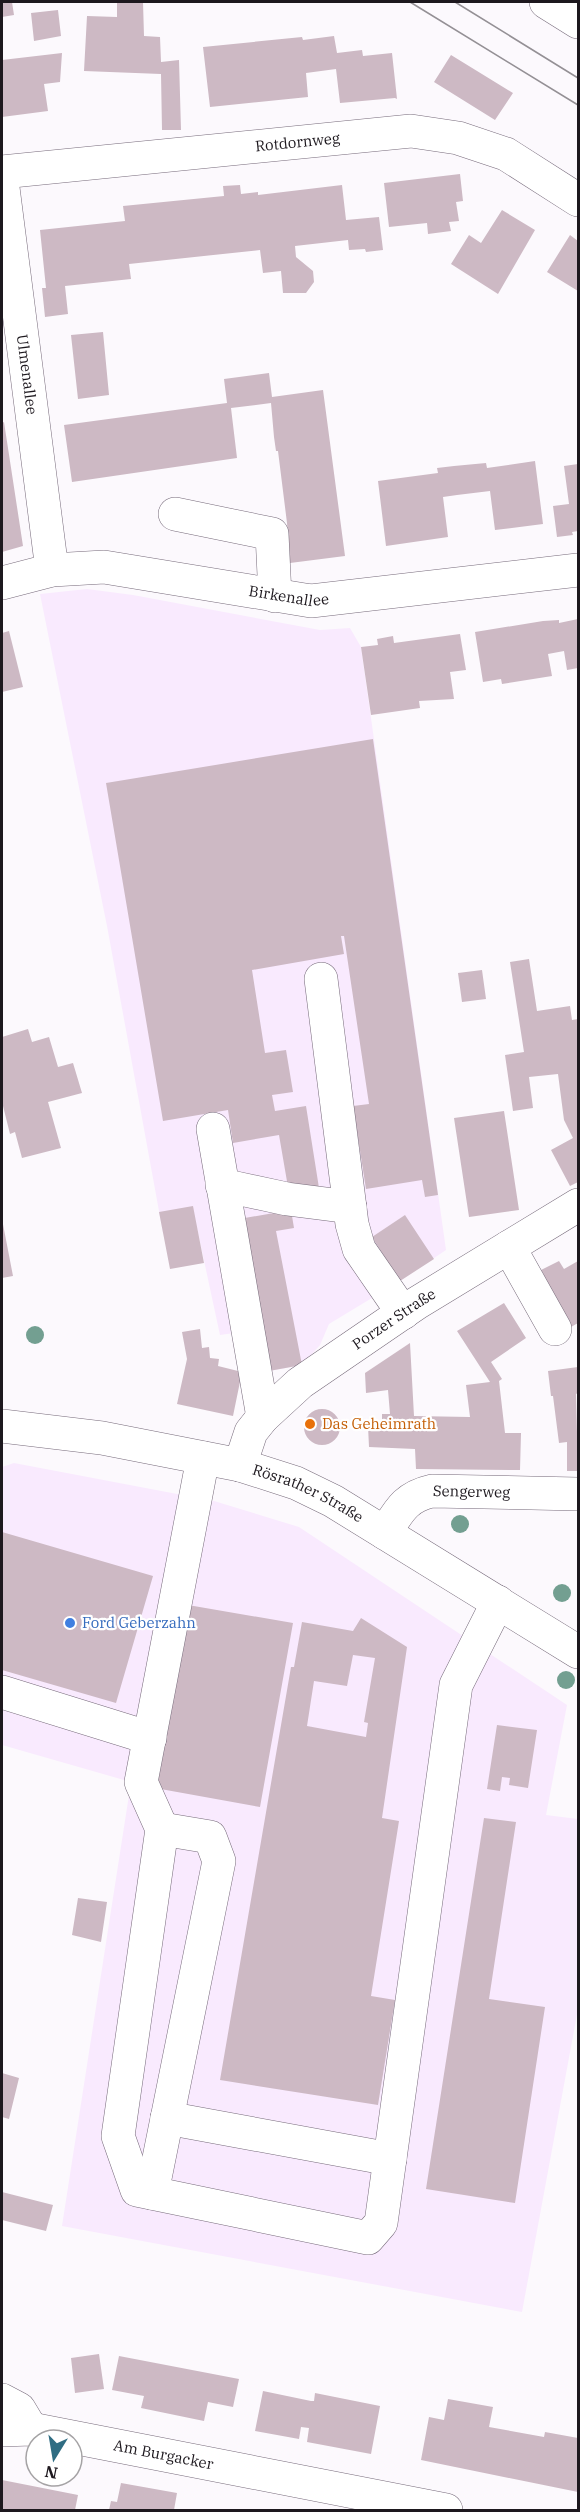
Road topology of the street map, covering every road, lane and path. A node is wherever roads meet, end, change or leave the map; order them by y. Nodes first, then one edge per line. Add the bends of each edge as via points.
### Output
1 (546, 2) edge
2 (579, 22) edge
3 (2, 172) edge
4 (2, 180) edge
5 (579, 200) edge
6 (175, 514) dead end
7 (52, 570) junction
8 (579, 570) edge
9 (2, 583) edge
10 (276, 596) junction
11 (321, 979) dead end
12 (213, 1129) dead end
13 (222, 1185) junction
14 (579, 1205) edge
15 (350, 1207) junction
16 (509, 1247) junction
17 (403, 1313) junction
18 (555, 1329) dead end
19 (262, 1417) junction
20 (2, 1426) edge
21 (203, 1458) junction
22 (240, 1465) junction
23 (579, 1494) edge
24 (385, 1533) junction
25 (498, 1602) junction
26 (579, 1652) edge
27 (2, 1692) edge
28 (150, 1738) junction
29 (162, 1829) junction
30 (167, 2118) junction
31 (390, 2159) junction
32 (152, 2193) junction
33 (2, 2400) edge
34 (16, 2430) edge
35 (320, 2499) edge
36 (446, 2511) edge

1 - 2 street
3 - 5 street, Rotdornweg via 411,131 458,138 506,154
4 - 7 street, Ulmenallee
6 - 10 street via 272,534
7 - 9 street, Birkenallee
7 - 10 street, Birkenallee via 104,567
8 - 10 street, Birkenallee via 311,601
11 - 15 street
12 - 13 street
13 - 15 street
13 - 19 street
14 - 16 street, Porzer Straße
15 - 17 street via 359,1249
16 - 17 street, Porzer Straße
16 - 18 street
17 - 19 street, Porzer Straße via 300,1383
19 - 22 street, Porzer Straße via 251,1432
20 - 21 street, Rösrather Straße via 102,1438
21 - 22 street, Rösrather Straße
21 - 28 street
22 - 24 street, Rösrather Straße via 296,1483
23 - 24 street, Sengerweg via 417,1494 405,1503
24 - 25 street, Rösrather Straße
25 - 26 street, Rösrather Straße
25 - 31 street via 456,1685
27 - 28 street
28 - 29 street via 141,1782
29 - 30 street via 210,1838 219,1861
29 - 32 street via 118,2136 137,2190
30 - 31 street
30 - 32 street
31 - 32 street via 381,2223 368,2238
33 - 34 street via 19,2409
34 - 35 street, Am Burgacker
35 - 36 street, Am Burgacker

